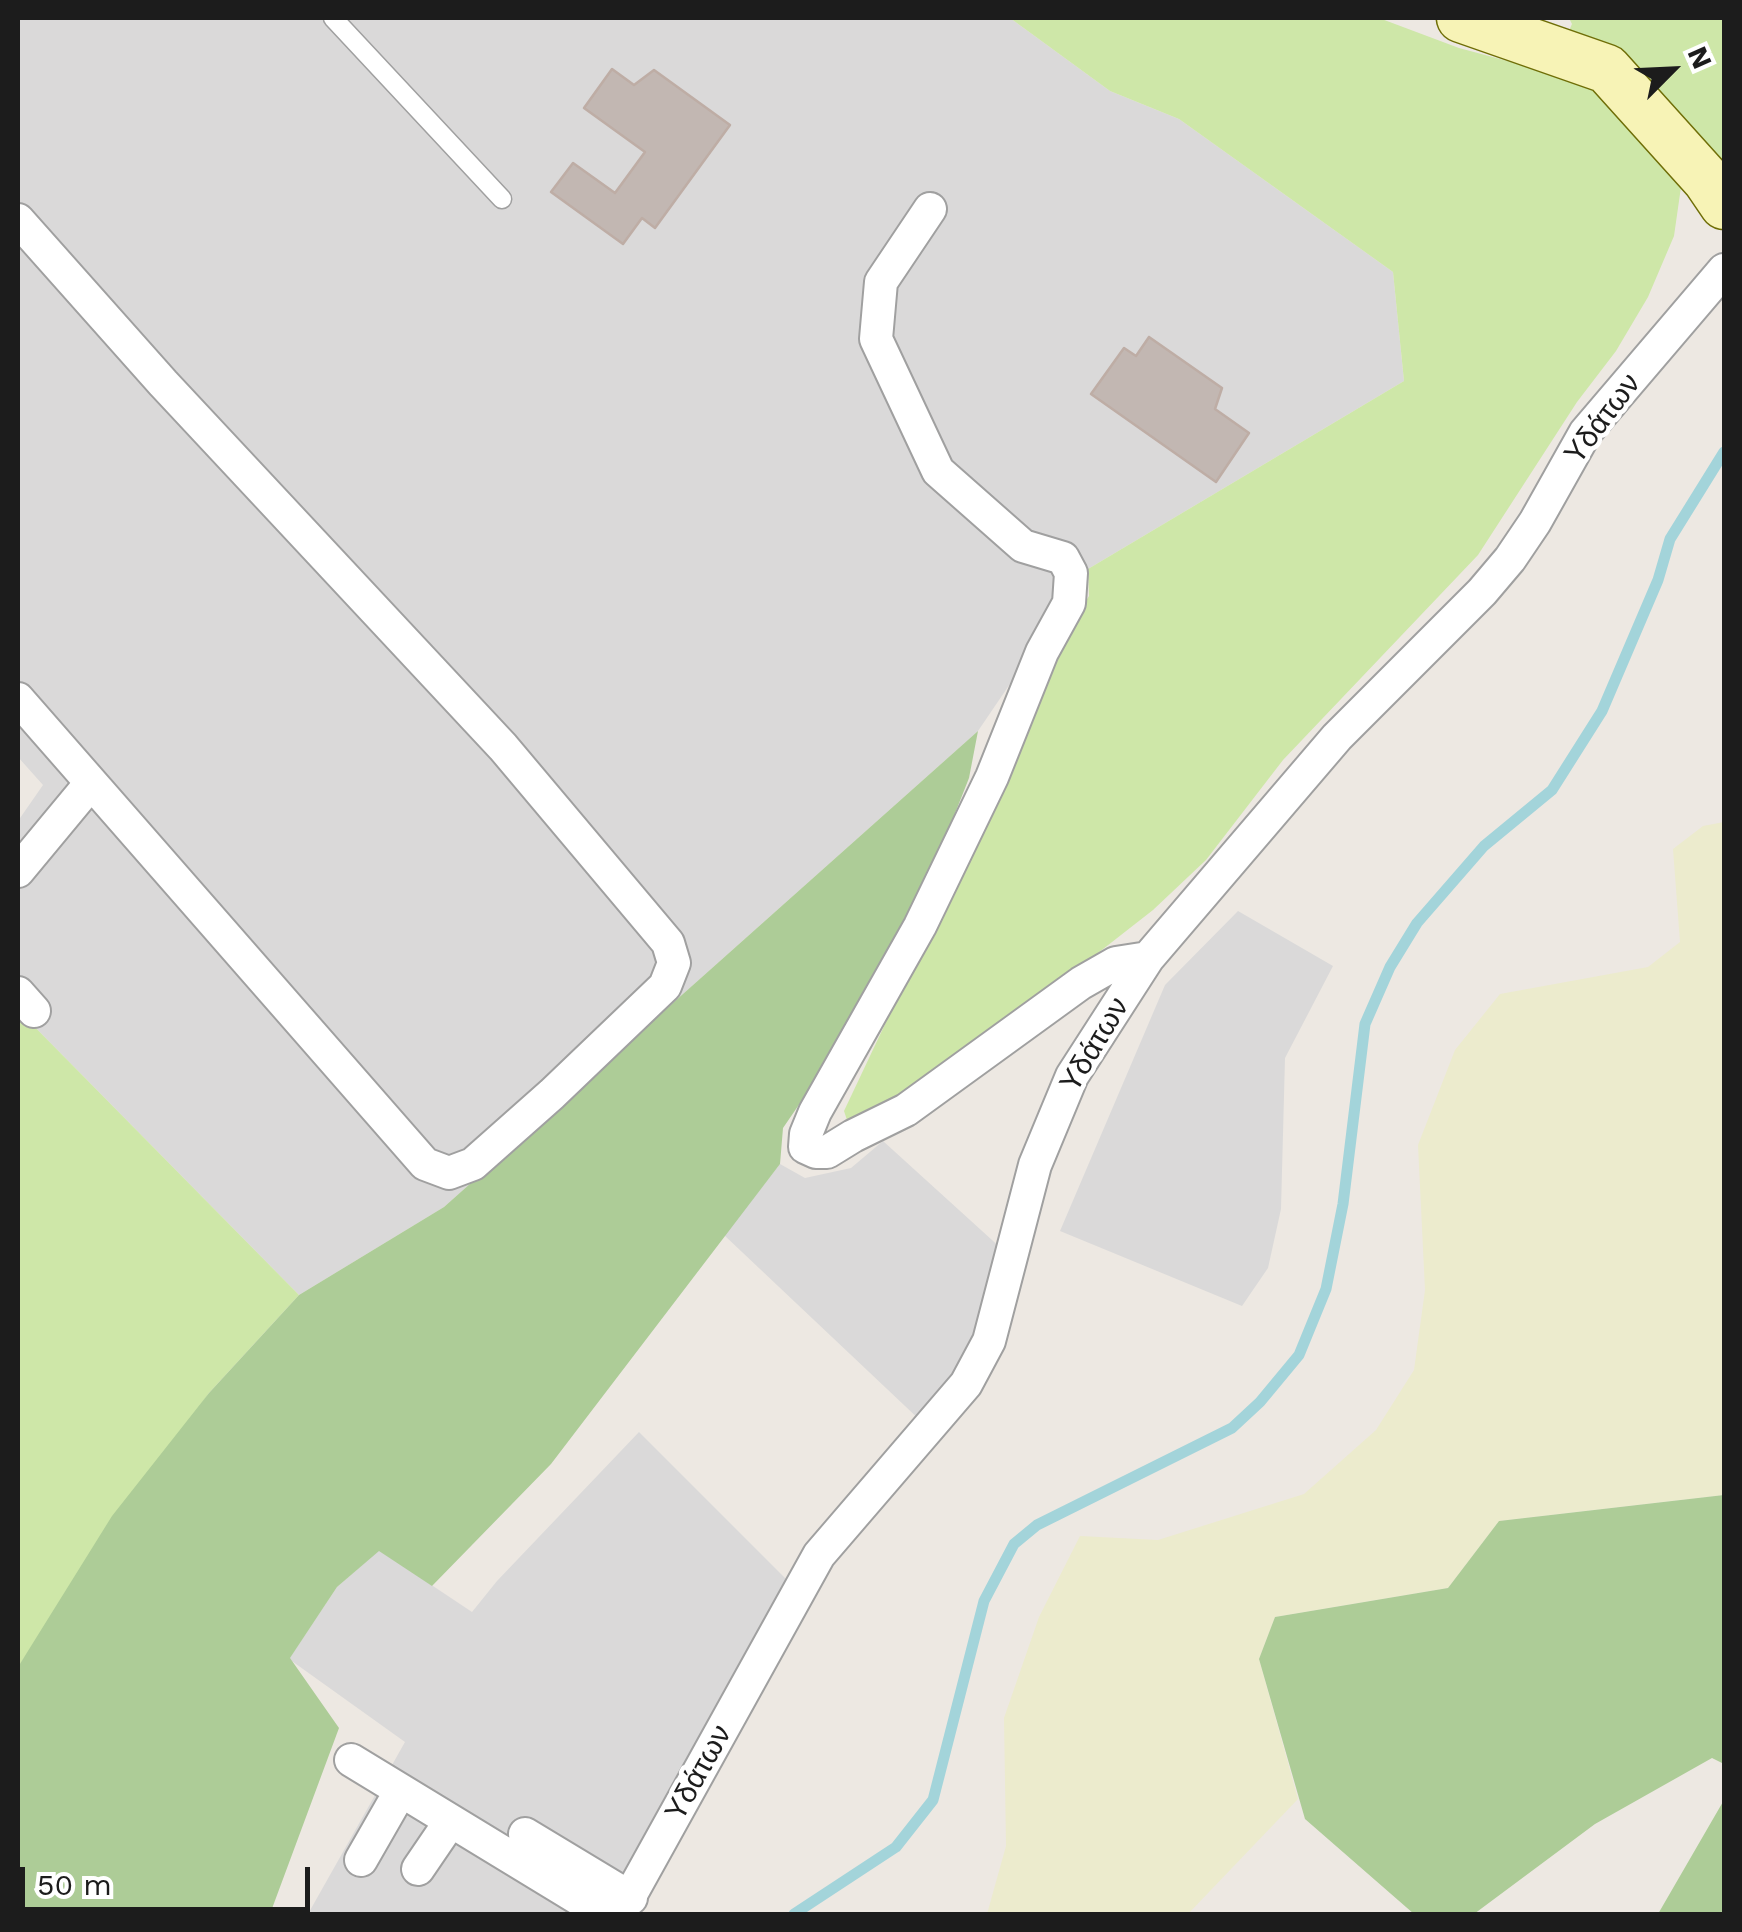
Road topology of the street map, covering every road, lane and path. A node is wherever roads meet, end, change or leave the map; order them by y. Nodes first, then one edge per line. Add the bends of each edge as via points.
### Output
1 (333, 18) edge
2 (1461, 18) edge
3 (502, 199) dead end
4 (1724, 205) edge
5 (930, 209) dead end
6 (18, 220) edge
7 (1724, 270) edge
8 (18, 699) edge
9 (91, 783) junction
10 (18, 871) edge
11 (1148, 958) junction
12 (351, 1760) dead end
13 (400, 1792) junction
14 (450, 1822) junction
15 (525, 1834) dead end
16 (360, 1860) dead end
17 (418, 1868) dead end
18 (618, 1909) edge

1 - 3 lane
2 - 4 main road via 1606,69
5 - 11 street via 881,282 876,339 938,471 1023,546 1062,558 1071,573 1069,603 920,926 815,1112 805,1147 827,1152 906,1110 1082,983 1116,963
6 - 9 street via 502,747 668,943 674,963 665,986 552,1094 473,1164 449,1173 425,1164
7 - 11 street, Υδάτων via 1585,433 1510,559 1337,737
8 - 9 street
9 - 10 street
11 - 18 street, Υδάτων via 1072,1076 1035,1164 988,1341 966,1384 819,1555
12 - 13 street
13 - 14 street
13 - 16 street
14 - 17 street
14 - 18 street
15 - 18 street

